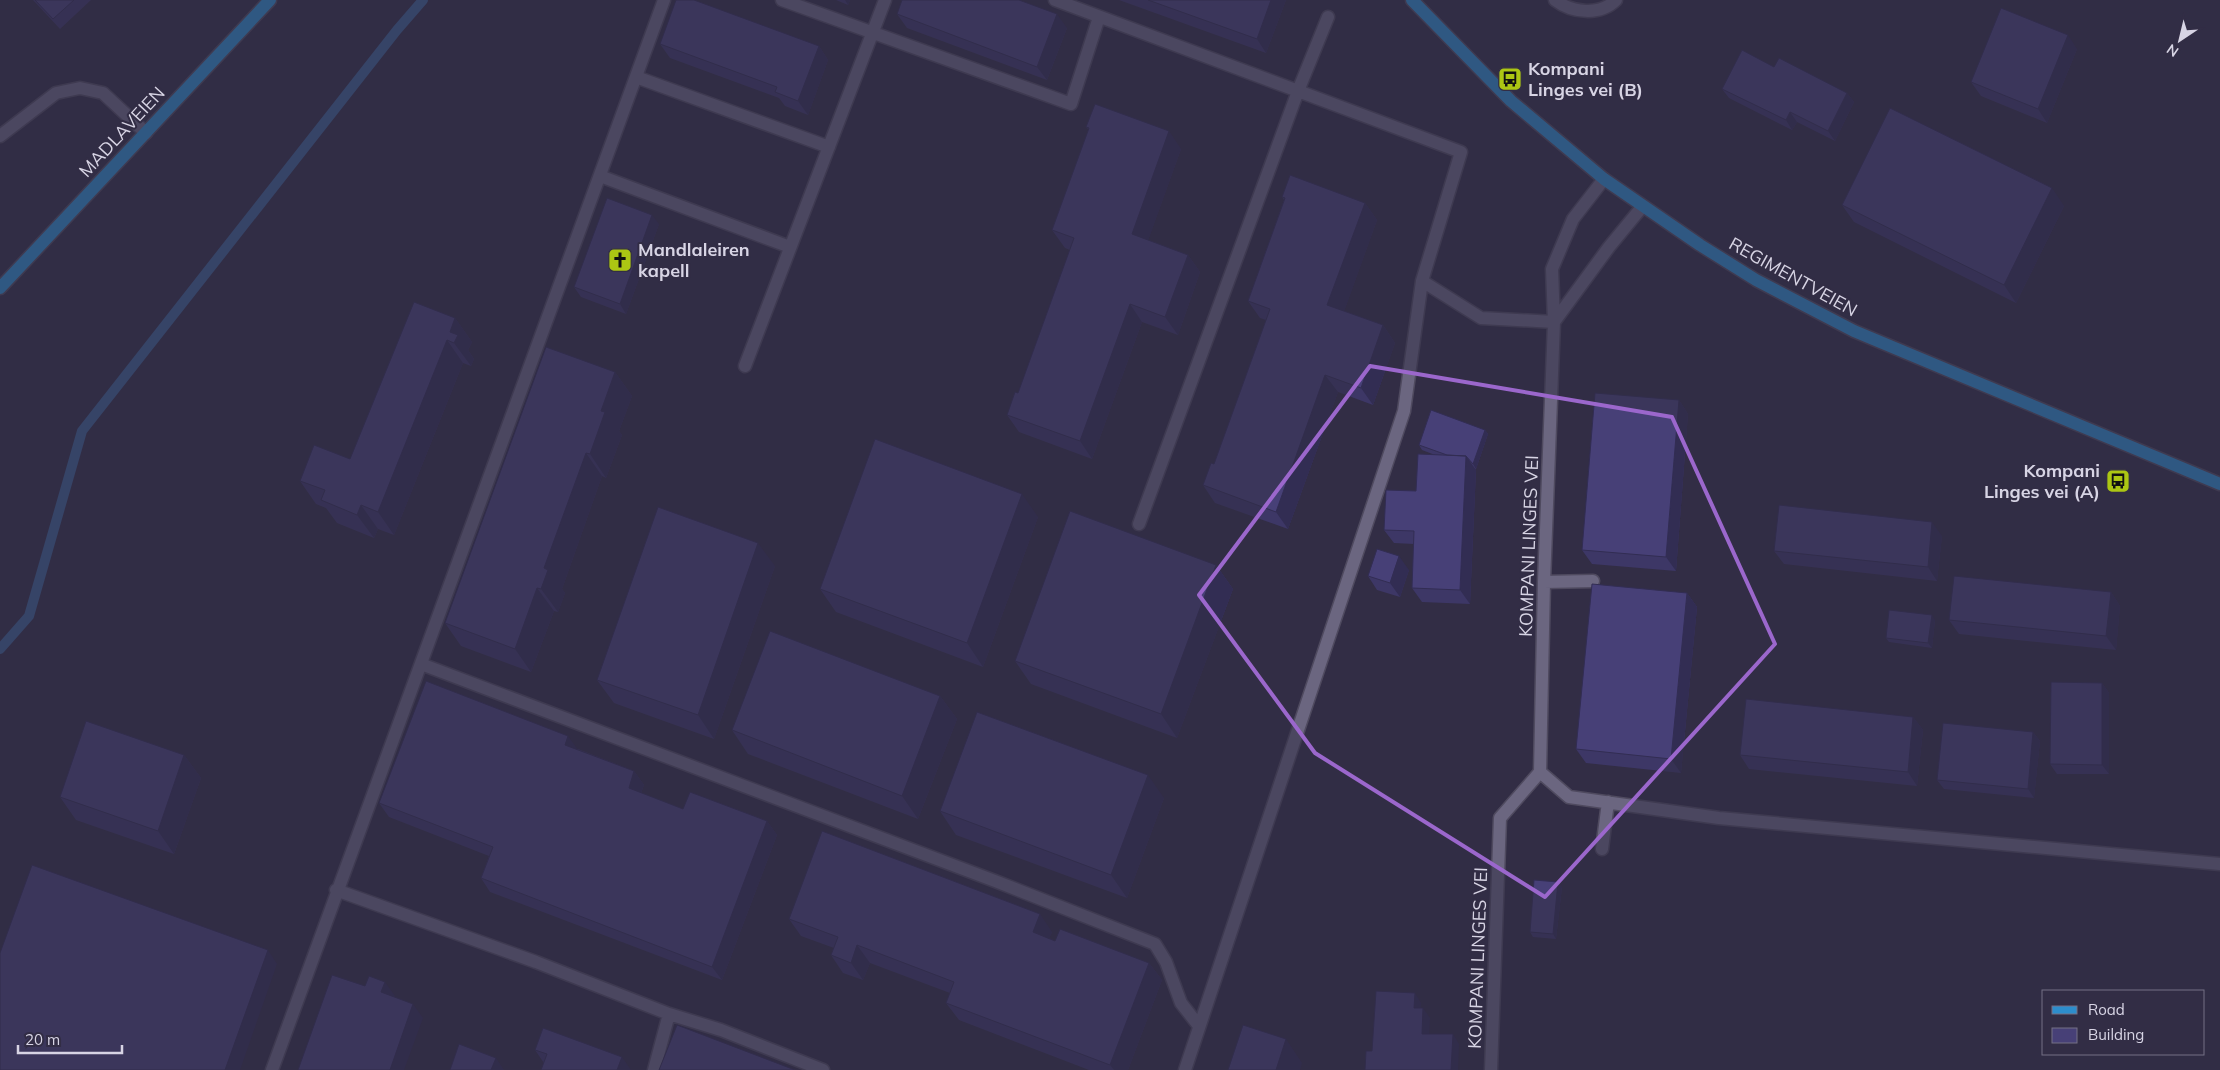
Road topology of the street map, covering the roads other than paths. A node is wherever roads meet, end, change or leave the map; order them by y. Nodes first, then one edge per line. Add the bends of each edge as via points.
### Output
1 (270, 0) edge
2 (664, 0) edge
3 (782, 0) edge
4 (885, 0) edge
5 (1055, 0) edge
6 (1412, 0) edge
7 (1555, 0) edge
8 (1616, 0) edge
9 (1099, 17) junction
10 (1328, 17) dead end
11 (873, 33) junction
12 (636, 77) junction
13 (1298, 91) junction
14 (146, 133) junction
15 (0, 136) edge
16 (829, 147) junction
17 (600, 176) junction
18 (1604, 179) junction
19 (1642, 207) junction
20 (790, 247) junction
21 (1422, 281) junction
22 (0, 288) edge
23 (1554, 322) junction
24 (745, 366) dead end
25 (2220, 484) edge
26 (1139, 524) dead end
27 (1594, 581) dead end
28 (1544, 582) junction
29 (421, 664) junction
30 (1540, 772) junction
31 (1608, 802) junction
32 (1602, 849) dead end
33 (2220, 864) edge
34 (336, 890) junction
35 (669, 1014) junction
36 (1199, 1026) junction
37 (272, 1070) edge
38 (654, 1070) edge
39 (823, 1070) edge
40 (1185, 1070) edge
41 (1491, 1070) edge

1 - 14 main road, MADLAVEIEN
2 - 12 street
3 - 11 street
4 - 11 street
5 - 9 street
6 - 18 main road, REGIMENTVEIEN via 1511,101
7 - 8 street via 1580,10 1598,11
9 - 11 street via 1071,104
9 - 13 street
10 - 13 street
11 - 16 street
12 - 16 street
12 - 17 street
13 - 21 street via 1461,152
13 - 26 street
14 - 15 street via 103,93 80,88 56,93
14 - 22 main road, MADLAVEIEN
16 - 20 street
17 - 20 street
17 - 29 street
18 - 19 main road, REGIMENTVEIEN
18 - 23 street, KOMPANI LINGES VEI via 1573,219 1552,269
19 - 23 street
19 - 25 main road, REGIMENTVEIEN via 1756,280 1854,331
20 - 24 street
21 - 23 street via 1481,318
21 - 36 street via 1404,412
23 - 28 street, KOMPANI LINGES VEI
27 - 28 street
28 - 30 street, KOMPANI LINGES VEI
29 - 34 street
29 - 36 street via 1155,944 1166,962 1181,1003
30 - 31 street via 1569,797
30 - 41 street, KOMPANI LINGES VEI via 1500,818
31 - 32 street
31 - 33 street via 1719,818
34 - 35 street
34 - 37 street
35 - 38 street
35 - 39 street via 721,1030
36 - 40 street

